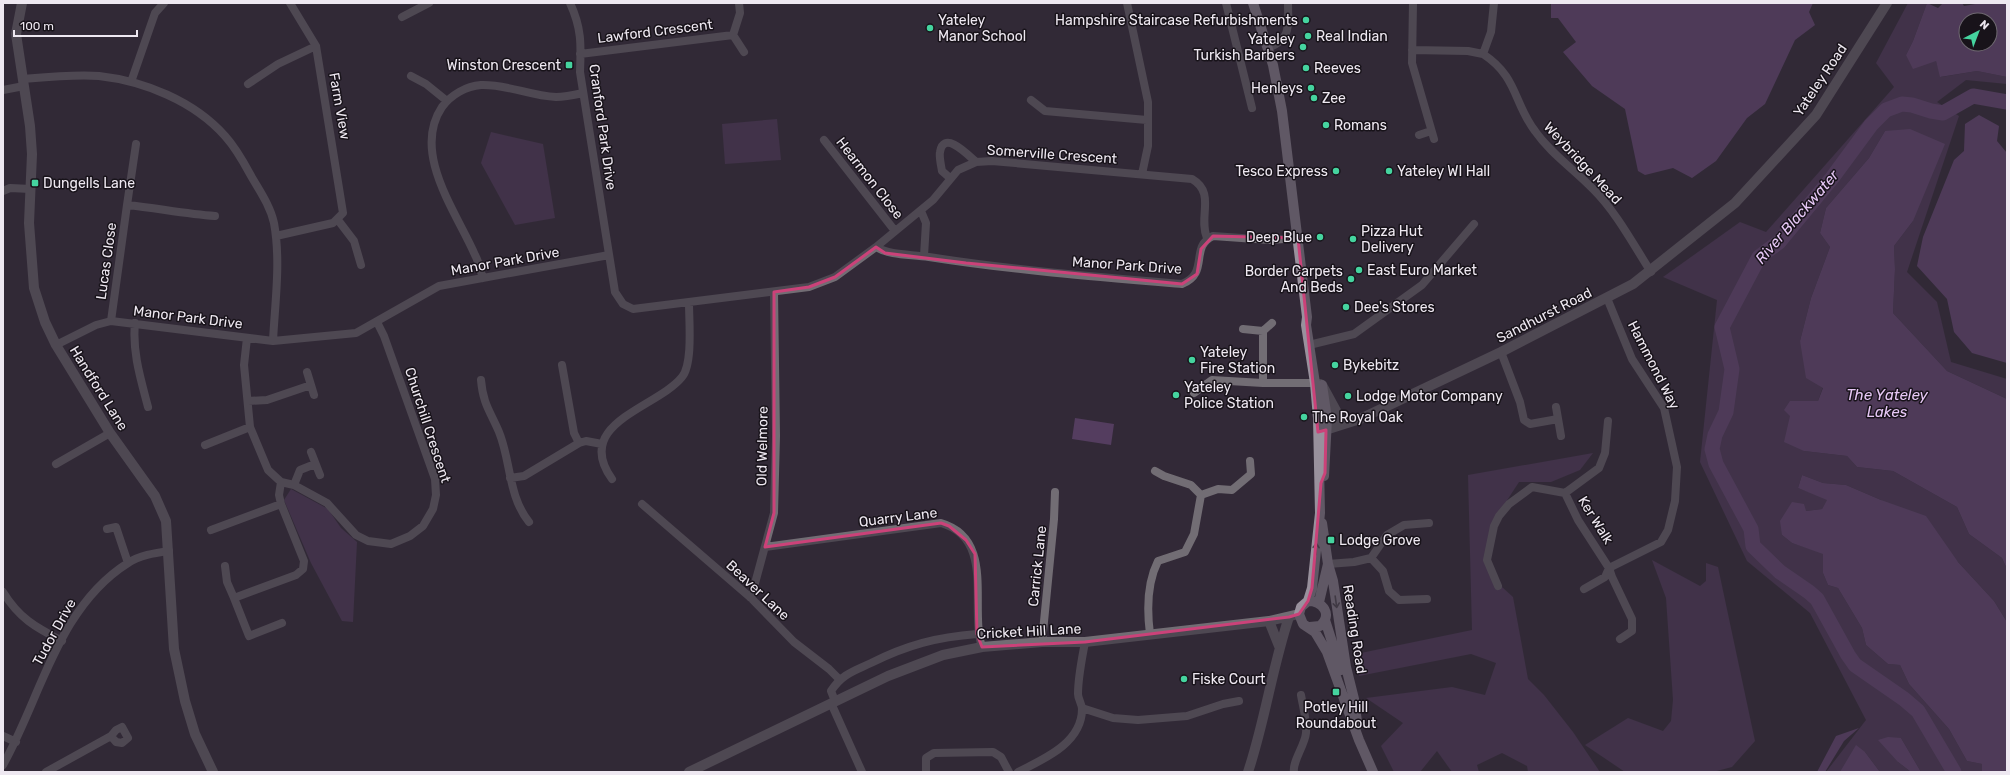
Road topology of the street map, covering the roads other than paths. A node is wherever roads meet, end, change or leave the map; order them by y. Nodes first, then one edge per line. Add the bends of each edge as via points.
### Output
1 (22, 3) edge
2 (164, 3) edge
3 (290, 3) edge
4 (429, 3) edge
5 (570, 3) edge
6 (739, 3) edge
7 (1127, 3) edge
8 (1226, 3) edge
9 (1253, 3) edge
10 (1288, 3) edge
11 (1413, 3) edge
12 (1494, 3) edge
13 (1887, 3) edge
14 (402, 17) dead end
15 (732, 35) junction
16 (316, 46) junction
17 (1268, 48) junction
18 (1412, 50) junction
19 (744, 52) dead end
20 (580, 54) junction
21 (1483, 54) junction
22 (411, 76) dead end
23 (131, 82) junction
24 (24, 83) junction
25 (248, 84) dead end
26 (3, 90) edge
27 (583, 93) junction
28 (1031, 100) dead end
29 (447, 101) junction
30 (1252, 108) dead end
31 (1147, 120) junction
32 (1419, 135) dead end
33 (824, 140) dead end
34 (136, 144) dead end
35 (976, 162) junction
36 (1142, 174) junction
37 (950, 178) junction
38 (31, 189) junction
39 (3, 191) edge
40 (1735, 202) joint
41 (127, 205) junction
42 (920, 211) junction
43 (215, 216) dead end
44 (338, 220) junction
45 (1474, 224) dead end
46 (895, 231) junction
47 (276, 236) junction
48 (1207, 238) junction
49 (1298, 238) junction
50 (876, 247) junction
51 (609, 255) junction
52 (924, 256) junction
53 (361, 265) dead end
54 (1651, 272) junction
55 (483, 278) junction
56 (774, 292) junction
57 (1607, 298) junction
58 (689, 303) junction
59 (111, 321) junction
60 (377, 322) junction
61 (135, 323) junction
62 (1272, 323) dead end
63 (1243, 330) dead end
64 (1263, 331) junction
65 (246, 338) junction
66 (273, 341) junction
67 (56, 345) junction
68 (1312, 345) junction
69 (1501, 352) junction
70 (562, 365) dead end
71 (307, 372) dead end
72 (481, 380) dead end
73 (1263, 383) junction
74 (1318, 383) junction
75 (311, 385) junction
76 (1194, 393) dead end
77 (314, 395) dead end
78 (248, 401) junction
79 (148, 407) dead end
80 (1556, 407) dead end
81 (1558, 419) junction
82 (1322, 420) junction
83 (1608, 421) dead end
84 (1345, 422) junction
85 (250, 427) junction
86 (1322, 431) junction
87 (110, 434) junction
88 (1561, 436) dead end
89 (579, 442) junction
90 (602, 444) junction
91 (205, 445) dead end
92 (311, 452) dead end
93 (1250, 461) dead end
94 (56, 464) dead end
95 (315, 464) junction
96 (1155, 471) dead end
97 (320, 475) dead end
98 (510, 478) junction
99 (612, 479) dead end
100 (281, 482) junction
101 (294, 486) junction
102 (1055, 492) dead end
103 (1565, 493) junction
104 (1201, 495) junction
105 (281, 504) junction
106 (642, 504) dead end
107 (1320, 513) junction
108 (529, 522) dead end
109 (1429, 523) dead end
110 (106, 529) dead end
111 (211, 530) dead end
112 (765, 547) junction
113 (169, 551) junction
114 (1371, 558) junction
115 (128, 563) junction
116 (1328, 564) junction
117 (225, 566) dead end
118 (1609, 568) junction
119 (1498, 586) dead end
120 (1584, 589) dead end
121 (3, 592) edge
122 (234, 598) junction
123 (751, 598) junction
124 (1427, 599) dead end
125 (1308, 601) junction
126 (1319, 602) junction
127 (1294, 616) junction
128 (1325, 620) junction
129 (1268, 621) junction
130 (282, 623) dead end
131 (1310, 627) junction
132 (978, 634) junction
133 (1150, 634) junction
134 (1620, 639) dead end
135 (62, 641) junction
136 (1042, 642) junction
137 (1085, 642) junction
138 (1279, 646) junction
139 (982, 647) junction
140 (839, 679) junction
141 (1301, 695) dead end
142 (1354, 699) junction
143 (1239, 701) dead end
144 (833, 702) junction
145 (1082, 708) junction
146 (3, 736) edge
147 (111, 736) dead end
148 (1359, 740) junction
149 (16, 742) junction
150 (3, 765) edge
151 (46, 772) edge
152 (213, 772) edge
153 (689, 772) edge
154 (862, 772) edge
155 (926, 772) edge
156 (1009, 772) edge
157 (1018, 772) edge
158 (1248, 772) edge
159 (1294, 772) edge
160 (1373, 772) edge

1 - 24 street, Handford Lane via 16,34
2 - 23 street via 155,13
3 - 16 street, Farm View
4 - 14 street
5 - 20 street, Cranford Park Drive via 577,17 582,40
6 - 15 street, Lawford Crescent via 740,13
7 - 31 street via 1148,102
8 - 30 street
9 - 17 main road, Reading Road
10 - 17 street via 1287,31 1284,39
11 - 18 street
12 - 21 street via 1491,32
13 - 40 street, Yateley Road via 1816,115
15 - 19 street, Lawford Crescent
15 - 20 street, Lawford Crescent
16 - 25 street via 278,64
16 - 44 street, Farm View via 343,213
17 - 49 main road, Reading Road via 1282,111
18 - 21 street, Weybridge Mead via 1468,51
18 - 32 street via 1414,71 1433,135
20 - 27 street, Cranford Park Drive
21 - 54 street, Weybridge Mead via 1506,72 1534,130 1546,146 1610,207
22 - 29 street
23 - 24 street via 98,76
23 - 47 street via 159,91 182,103 225,136 242,158 269,206
24 - 26 street
24 - 38 street, Handford Lane via 32,154
27 - 29 street via 555,97 494,85 476,86 460,92
27 - 51 street, Cranford Park Drive
28 - 31 street via 1045,111
29 - 55 street via 436,116 432,135 434,158 448,202 475,255
31 - 36 street via 1148,146
33 - 46 street, Hearmon Close
34 - 41 street, Lucas Close
35 - 36 street, Somerville Crescent
35 - 37 street, Somerville Crescent via 958,170
35 - 37 street via 955,144 943,146 940,152 942,171
36 - 48 street, Somerville Crescent via 1192,179 1200,184 1206,193 1203,229
37 - 42 street, Somerville Crescent via 933,200
38 - 39 street via 10,188
38 - 67 street, Handford Lane via 29,223 34,288
40 - 54 street, Sandhurst Road
41 - 43 street, Lucas Close via 168,210 178,214
41 - 59 street, Lucas Close
42 - 46 street, Somerville Crescent
42 - 52 street via 926,223
44 - 47 street
44 - 53 street via 354,241
45 - 68 street via 1422,285 1354,334
46 - 50 street, Somerville Crescent
47 - 66 street via 278,250
48 - 49 street
48 - 52 street, Manor Park Drive via 1201,248 1196,274 1190,281 1182,284
49 - 68 main road, Reading Road
50 - 52 street, Manor Park Drive via 885,253
50 - 56 street via 835,277 809,287
51 - 55 street, Manor Park Drive
51 - 58 street via 615,292 623,304 633,309
54 - 57 street, Sandhurst Road
55 - 60 street, Manor Park Drive via 439,286
56 - 58 street
56 - 112 street, Old Welmore via 774,514
57 - 69 street, Sandhurst Road
57 - 118 street, Hammond Way via 1632,359 1664,408 1677,467 1675,500 1668,530 1661,542
58 - 90 street via 688,363 683,377 612,426
59 - 61 street, Manor Park Drive
59 - 67 street, Manor Park Drive via 96,325
60 - 66 street, Manor Park Drive via 356,333
60 - 101 street, Churchill Crescent via 435,479 436,496 433,509 423,526 410,536 391,544 368,541 356,535 327,503
61 - 65 street, Manor Park Drive
61 - 79 street via 138,373
62 - 64 street
63 - 64 street
64 - 73 street
65 - 66 street, Manor Park Drive
65 - 78 street, Churchill Crescent via 244,365
67 - 87 street, Handford Lane
68 - 74 main road, Reading Road
69 - 81 street via 1524,420 1530,424
69 - 84 street, Sandhurst Road via 1360,420
70 - 89 street via 574,433
71 - 75 street
72 - 98 street via 482,396 499,432
73 - 74 street
73 - 76 street via 1212,380
74 - 82 main road, Reading Road
74 - 84 street
75 - 77 street
75 - 78 street via 267,400
78 - 85 street, Churchill Crescent
80 - 81 street
81 - 88 street
82 - 84 street, Sandhurst Road
82 - 86 main road, Reading Road
83 - 103 street via 1604,453 1599,468
84 - 86 street, Sandhurst Road
85 - 91 street
85 - 100 street, Churchill Crescent via 268,470
86 - 107 main road, Reading Road
87 - 94 street
87 - 113 street, Handford Lane via 155,496 166,521
89 - 90 street
89 - 98 street via 524,476
90 - 99 street via 604,463
92 - 95 street
93 - 104 street via 1251,474 1232,490 1218,489
95 - 97 street
95 - 101 street via 300,470
96 - 104 street via 1192,485
98 - 108 street via 522,514
100 - 101 street, Churchill Crescent
100 - 105 street
102 - 136 street, Carrick Lane
103 - 118 street, Ker Walk via 1578,520
103 - 119 street, Ker Walk via 1532,487 1499,516 1494,526 1487,560
104 - 133 street via 1194,534 1185,552 1158,561 1152,572 1148,617
105 - 111 street
105 - 122 street via 304,561 303,569 296,575
106 - 123 street, Beaver Lane
107 - 116 main road, Reading Road
125 -> 107 main road, Reading Road
109 - 114 street via 1404,526 1387,535
110 - 115 street via 116,527
112 - 123 street, Old Welmore
112 - 132 street, Quarry Lane via 941,523 949,526 966,540 975,554
113 - 115 street, Tudor Drive via 146,555
113 - 152 street, Handford Lane via 171,624 175,657 184,701 195,734
114 - 116 street
114 - 124 street via 1384,571 1389,591 1399,600
115 - 135 street, Tudor Drive via 98,587 81,606
116 - 126 main road, Reading Road
116 -> 142 main road, Reading Road via 1334,581 1346,667
117 - 122 street
118 - 120 street, Hammond Way via 1605,577
118 - 134 street, Ker Walk via 1632,619 1632,631
121 - 135 street via 14,609 30,623
122 - 130 street via 249,636
123 - 140 street, Beaver Lane via 794,642
125 - 126 main road
125 - 127 main road, Reading Road
126 - 128 main road, Reading Road via 1325,609
127 - 129 street, Cricket Hill Lane
127 - 131 main road, Reading Road
127 - 138 street
128 - 131 main road, Reading Road via 1317,628
128 - 142 main road, Reading Road via 1345,681
129 - 133 street, Cricket Hill Lane
129 - 138 street
131 - 148 main road, Reading Road via 1327,652
132 - 139 street, Quarry Lane
132 - 140 street, Cricket Hill Lane via 937,639 900,649
133 - 137 street, Cricket Hill Lane
135 - 149 street, Tudor Drive
136 - 137 street, Cricket Hill Lane
136 - 139 street, Cricket Hill Lane
137 - 145 street via 1078,695
138 - 158 street via 1263,722
139 - 144 street, Cricket Hill Lane via 943,655 888,676
140 - 144 street via 831,691
141 - 159 street via 1306,732
142 - 148 main road, Reading Road
143 - 145 street via 1187,716 1138,720 1113,718
144 - 153 street, Cricket Hill Lane
144 - 154 street
145 - 157 street via 1079,725 1070,740 1054,753
146 - 149 street
147 - 151 street
148 - 160 main road, Reading Road
149 - 150 street, Tudor Drive
155 - 156 street via 926,758 934,753 993,752 1001,757

